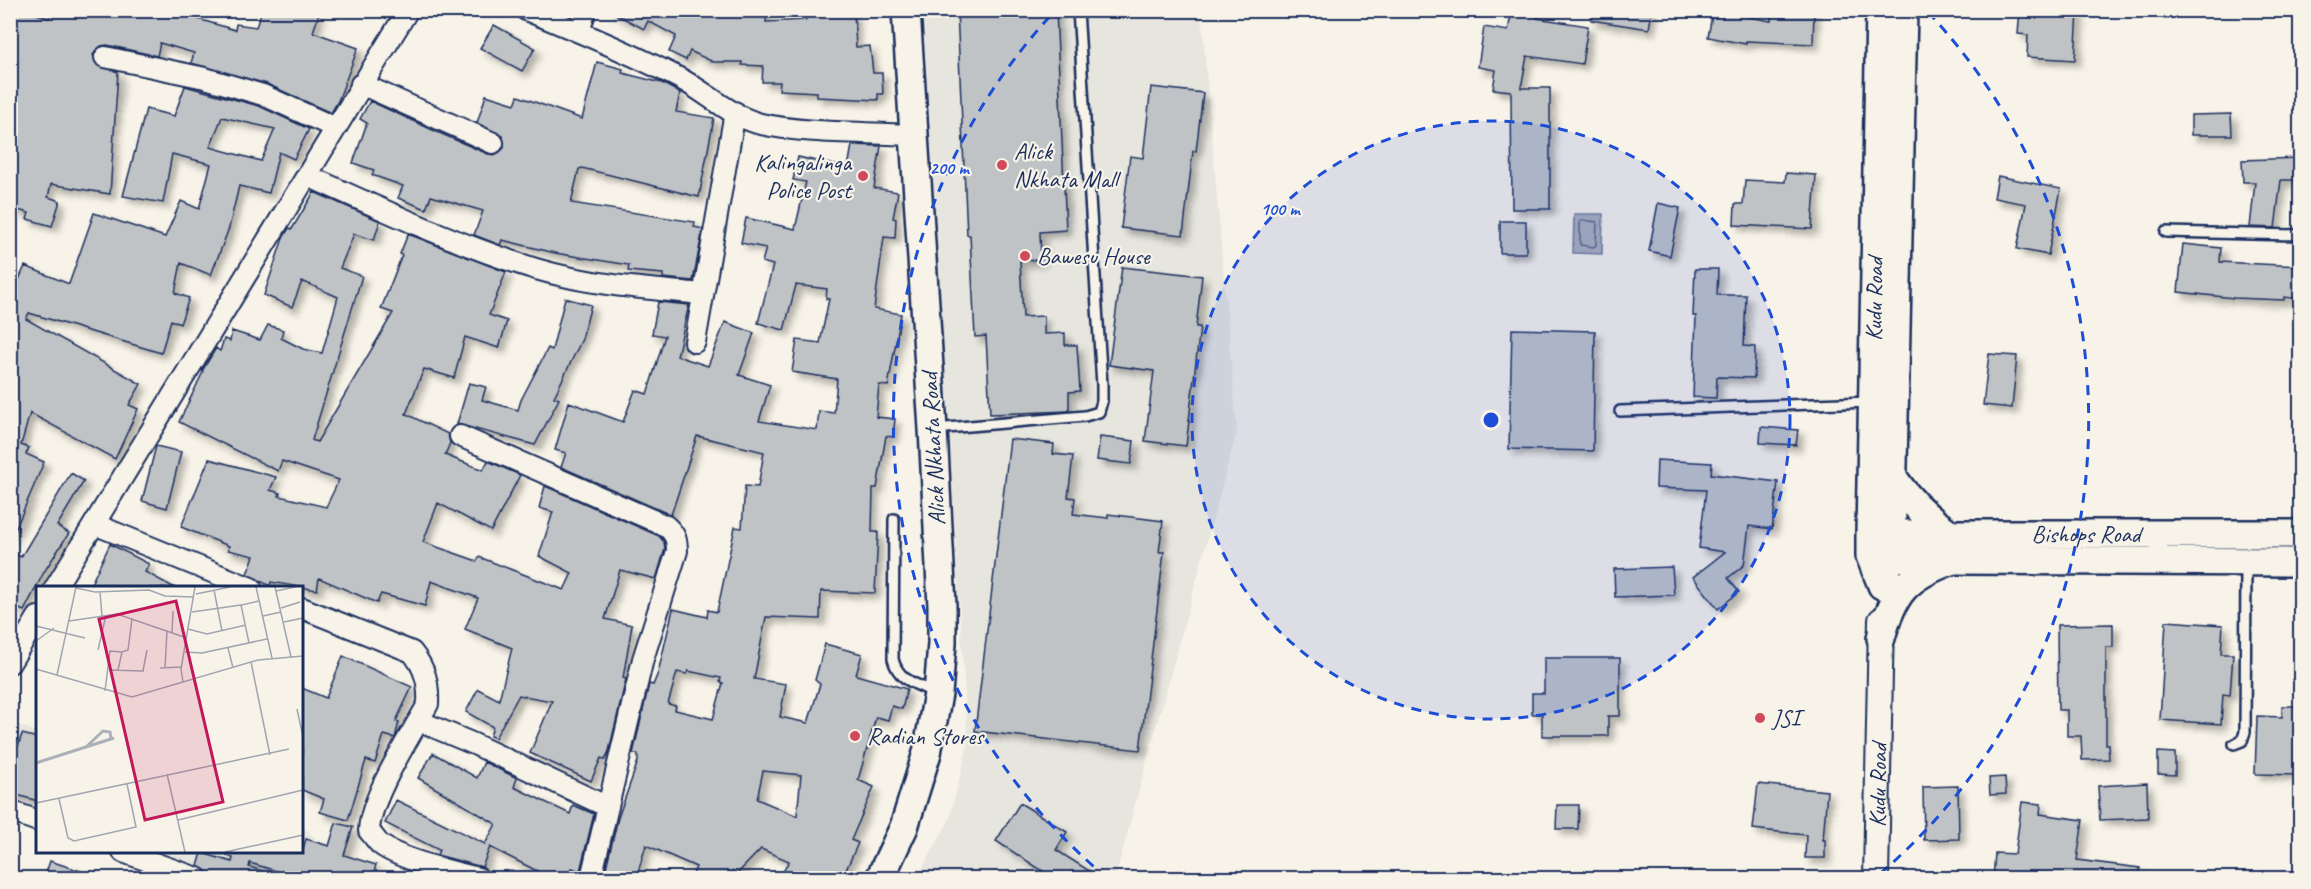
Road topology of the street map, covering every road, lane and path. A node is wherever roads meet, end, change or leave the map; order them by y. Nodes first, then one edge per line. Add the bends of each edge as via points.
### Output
1 (408, 10) edge
2 (526, 10) edge
3 (586, 10) edge
4 (906, 10) edge
5 (1078, 10) edge
6 (1880, 10) edge
7 (1903, 10) edge
8 (579, 32) junction
9 (105, 57) dead end
10 (361, 84) junction
11 (735, 112) junction
12 (336, 128) junction
13 (912, 135) junction
14 (493, 143) dead end
15 (308, 176) junction
16 (2166, 232) dead end
17 (2301, 235) edge
18 (703, 294) junction
19 (694, 342) dead end
20 (1872, 402) junction
21 (1620, 411) dead end
22 (933, 429) junction
23 (460, 436) dead end
24 (1892, 476) junction
25 (894, 519) dead end
26 (94, 524) junction
27 (1948, 533) junction
28 (2301, 534) edge
29 (1881, 545) junction
30 (1954, 560) junction
31 (2246, 562) junction
32 (2301, 562) edge
33 (1882, 585) joint
34 (56, 586) edge
35 (246, 586) edge
36 (303, 608) edge
37 (36, 620) edge
38 (1881, 638) junction
39 (10, 663) edge
40 (938, 694) junction
41 (419, 721) junction
42 (2234, 744) dead end
43 (608, 807) junction
44 (10, 812) edge
45 (36, 820) edge
46 (126, 853) edge
47 (196, 879) edge
48 (478, 879) edge
49 (591, 879) edge
50 (880, 879) edge
51 (1876, 879) edge

1 - 10 street
2 - 8 street
3 - 8 street
4 - 13 main road, Alick Nkhata Road
5 - 22 lane via 1102,385 1099,412 1085,417
6 - 20 main road, Kudu Road
7 - 24 main road, Kudu Road
8 - 11 street via 683,80
9 - 12 street via 263,95
10 - 12 street
10 - 14 street
11 - 13 street via 759,123 789,128
11 - 18 street
12 - 15 street
13 - 22 main road, Alick Nkhata Road
15 - 18 street via 474,248 538,269 634,288
15 - 26 street
16 - 17 lane
18 - 19 street
20 - 21 lane
20 - 29 main road, Kudu Road
22 - 40 main road, Alick Nkhata Road via 942,606
23 - 43 street via 674,532 677,551 643,659
24 - 27 main road via 1906,498
24 - 29 main road, Kudu Road
25 - 40 lane via 895,670
26 - 34 street
26 - 35 street
27 - 28 main road, Bishops Road
27 - 29 main road, Bishops Road
29 - 30 main road, Bishops Road
29 - 33 main road, Kudu Road
30 - 31 main road, Bishops Road
30 - 38 main road via 1927,570 1904,587 1888,611
31 - 32 main road, Bishops Road
31 - 42 lane via 2246,732 2242,741
33 - 38 street, Kudu Road
36 - 41 street via 412,652 426,674 429,689 428,704
37 - 39 street
38 - 51 street, Kudu Road
40 - 50 main road, Alick Nkhata Road via 917,789
41 - 43 street
41 - 48 street via 377,798 369,818 369,831 381,845 400,854
43 - 49 street
44 - 45 street
46 - 47 street

